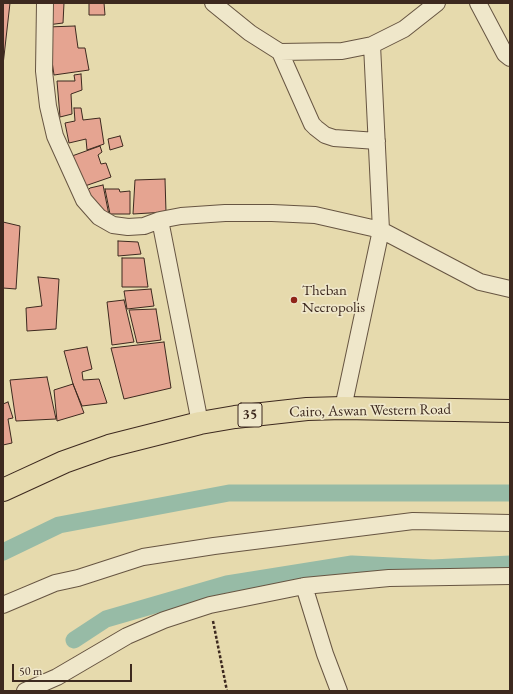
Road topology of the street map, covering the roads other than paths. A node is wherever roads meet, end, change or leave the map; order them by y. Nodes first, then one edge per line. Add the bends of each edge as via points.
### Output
1 (45, 3) edge
2 (213, 3) edge
3 (437, 3) edge
4 (478, 3) edge
5 (372, 45) junction
6 (280, 52) junction
7 (510, 58) edge
8 (377, 141) junction
9 (160, 220) junction
10 (381, 230) junction
11 (510, 289) edge
12 (343, 408) junction
13 (510, 411) edge
14 (200, 423) junction
15 (3, 490) edge
16 (510, 523) edge
17 (510, 576) edge
18 (304, 586) junction
19 (3, 606) edge
20 (26, 691) edge
21 (339, 691) edge

1 - 9 street via 44,71 48,106 55,136 84,200 99,217 113,225 134,227
2 - 6 street
3 - 5 street via 404,29
4 - 7 street via 505,54
5 - 6 street via 342,51
5 - 8 street
6 - 8 street via 316,128 324,135 334,138
8 - 10 street
9 - 10 street via 225,213 272,213 316,215
9 - 14 street
10 - 11 street via 480,282
10 - 12 street
12 - 13 main road, Cairo, Aswan Western Road / 35
12 - 14 main road, Cairo, Aswan Western Road / 35 via 271,412
14 - 15 main road, Cairo, Aswan Western Road / 35 via 109,446 64,462
16 - 19 street via 413,521 198,548 144,557 55,583
17 - 18 street via 390,578
18 - 20 street via 210,605 164,620 127,636 57,677
18 - 21 street

